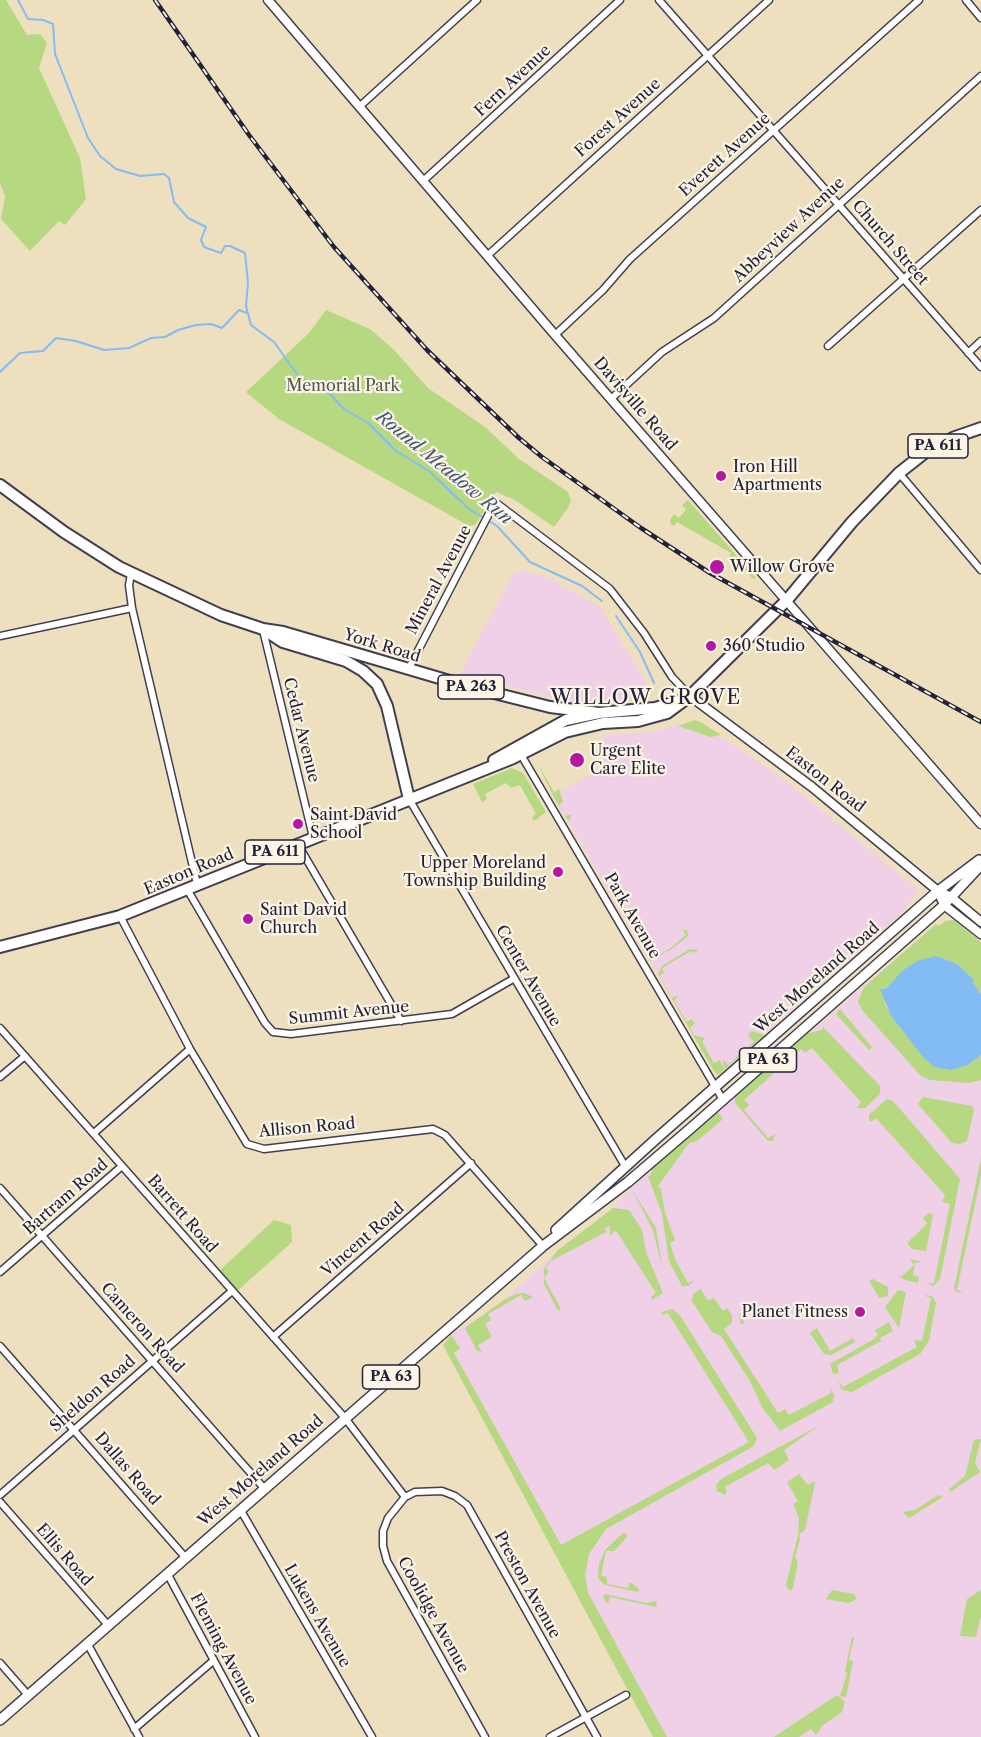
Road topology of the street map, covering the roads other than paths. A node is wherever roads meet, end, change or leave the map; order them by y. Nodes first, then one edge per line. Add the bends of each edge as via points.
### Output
1 (477, 0) edge
2 (620, 0) edge
3 (659, 0) edge
4 (769, 0) edge
5 (919, 0) edge
6 (966, 0) edge
7 (274, 2) edge
8 (981, 18) edge
9 (708, 54) junction
10 (981, 75) edge
11 (359, 107) junction
12 (772, 131) junction
13 (423, 181) junction
14 (837, 204) junction
15 (981, 210) edge
16 (487, 256) junction
17 (904, 280) junction
18 (555, 335) junction
19 (981, 341) edge
20 (828, 346) dead end
21 (968, 353) junction
22 (981, 367) edge
23 (611, 399) junction
24 (981, 428) edge
25 (899, 473) junction
26 (0, 485) edge
27 (981, 570) edge
28 (131, 574) junction
29 (787, 600) junction
30 (132, 608) junction
31 (263, 629) junction
32 (0, 636) edge
33 (408, 671) junction
34 (690, 696) junction
35 (599, 713) junction
36 (519, 751) junction
37 (409, 799) junction
38 (981, 824) edge
39 (313, 837) junction
40 (297, 843) junction
41 (981, 859) edge
42 (981, 865) edge
43 (192, 887) junction
44 (938, 891) junction
45 (951, 897) junction
46 (944, 905) junction
47 (120, 916) junction
48 (981, 922) edge
49 (981, 934) edge
50 (0, 947) edge
51 (513, 978) junction
52 (401, 1021) junction
53 (0, 1028) edge
54 (190, 1049) junction
55 (25, 1056) junction
56 (0, 1077) edge
57 (715, 1088) junction
58 (723, 1100) junction
59 (94, 1133) junction
60 (471, 1163) junction
61 (122, 1166) junction
62 (625, 1166) junction
63 (0, 1188) edge
64 (42, 1236) junction
65 (543, 1246) junction
66 (0, 1272) edge
67 (232, 1292) junction
68 (273, 1337) junction
69 (0, 1346) edge
70 (152, 1360) junction
71 (345, 1418) junction
72 (75, 1428) junction
73 (263, 1487) junction
74 (0, 1495) edge
75 (405, 1497) junction
76 (0, 1502) edge
77 (240, 1509) junction
78 (185, 1557) junction
79 (167, 1573) junction
80 (108, 1625) junction
81 (86, 1642) junction
82 (213, 1661) junction
83 (0, 1663) edge
84 (28, 1695) junction
85 (626, 1695) dead end
86 (586, 1717) junction
87 (0, 1719) edge
88 (134, 1729) junction
89 (139, 1737) edge
90 (255, 1737) edge
91 (372, 1737) edge
92 (485, 1737) edge
93 (550, 1737) edge
94 (597, 1737) edge

1 - 11 street
2 - 13 street, Fern Avenue
3 - 9 street, Church Street
4 - 9 street, Forest Avenue
5 - 12 street, Everett Avenue
6 - 8 street
7 - 11 street, Davisville Road
9 - 12 street, Church Street
9 - 16 street, Forest Avenue
10 - 14 street, Abbeyview Avenue
11 - 13 street, Davisville Road
12 - 14 street, Church Street
12 - 18 street, Everett Avenue via 630,259
13 - 16 street, Davisville Road
14 - 17 street, Church Street
14 - 23 street, Abbeyview Avenue via 714,318 662,352
15 - 17 street
16 - 18 street, Davisville Road
17 - 20 street
17 - 21 street, Church Street
18 - 23 street, Davisville Road
19 - 21 street
21 - 22 street, Church Street
23 - 29 street, Davisville Road
24 - 25 highway, PA 611 via 927,451
25 - 27 street
25 - 29 highway, PA 611
26 - 28 highway, York Road / PA 263 via 63,532
28 - 30 street, Summit Avenue
28 - 31 highway, York Road / PA 263
29 - 34 highway, PA 611
29 - 38 street, Davisville Road
30 - 32 street
30 - 43 street, Summit Avenue via 180,813
31 - 33 highway, York Road / PA 263
31 - 37 highway, York Road / PA 263 via 283,642 346,662 377,684 387,706
31 - 39 street, Cedar Avenue
33 - 34 street, Mineral Avenue via 495,502 610,589 633,616 672,677
33 - 35 highway, York Road / PA 263 via 550,707
34 - 35 highway, Easton Road / PA 611 via 654,708
34 - 36 highway, Easton Road / PA 611 via 656,717 565,732
34 - 44 street, Easton Road via 812,787
35 - 36 highway, Easton Road / PA 611 via 566,720
36 - 37 highway, Easton Road / PA 611
36 - 57 street, Park Avenue
37 - 39 highway, Easton Road / PA 611
37 - 51 street, Center Avenue
39 - 40 highway, Easton Road / PA 611
40 - 43 highway, Easton Road / PA 611
40 - 52 street
41 - 44 main road, West Moreland Road / PA 63
42 - 45 main road, West Moreland Road / PA 63
43 - 47 highway, Easton Road / PA 611
43 - 52 street, Summit Avenue via 273,1032 291,1034
44 - 45 street, Easton Road
44 - 46 street, Easton Road
44 - 57 main road, West Moreland Road / PA 63
45 - 46 main road, West Moreland Road / PA 63
45 - 48 street, Easton Road
46 - 49 street, Easton Road
46 - 58 main road, West Moreland Road / PA 63
47 - 50 highway, Easton Road / PA 611
47 - 54 street, Allison Road
51 - 52 street, Summit Avenue via 452,1014
51 - 62 street, Center Avenue
53 - 55 street, Barrett Road
54 - 59 street, Bartram Road
54 - 60 street, Allison Road via 240,1136 256,1148 433,1129 446,1135
55 - 56 street
55 - 59 street, Barrett Road
57 - 58 street, Park Avenue
57 - 62 main road, West Moreland Road / PA 63
58 - 65 main road, West Moreland Road / PA 63 via 628,1182
59 - 61 street, Barrett Road
60 - 65 street, Allison Road
60 - 68 street, Vincent Road
61 - 64 street, Bartram Road
61 - 67 street, Barrett Road
62 - 65 main road, West Moreland Road / PA 63 via 563,1222
63 - 64 street, Cameron Road
64 - 66 street, Bartram Road
64 - 70 street, Cameron Road
65 - 71 main road, West Moreland Road / PA 63
67 - 68 street, Barrett Road
67 - 70 street, Sheldon Road
68 - 71 street, Barrett Road
69 - 72 street, Dallas Road
70 - 72 street, Sheldon Road
70 - 73 street, Cameron Road
71 - 73 main road, West Moreland Road / PA 63
71 - 75 street
72 - 74 street, Sheldon Road
72 - 78 street, Dallas Road
73 - 77 main road, West Moreland Road / PA 63
75 - 86 street, Preston Avenue via 429,1490 442,1491 467,1505
75 - 92 street, Coolidge Avenue via 383,1531 387,1561
76 - 80 street, Ellis Road
77 - 78 main road, West Moreland Road / PA 63
77 - 91 street, Lukens Avenue
78 - 79 main road, West Moreland Road / PA 63
79 - 80 main road, West Moreland Road / PA 63
79 - 82 street, Fleming Avenue
80 - 81 main road, West Moreland Road / PA 63
81 - 84 main road, West Moreland Road / PA 63
81 - 88 street
82 - 88 street
82 - 90 street, Fleming Avenue
83 - 84 street
84 - 87 main road, West Moreland Road / PA 63
85 - 86 street
86 - 93 street
86 - 94 street, Preston Avenue
88 - 89 street

